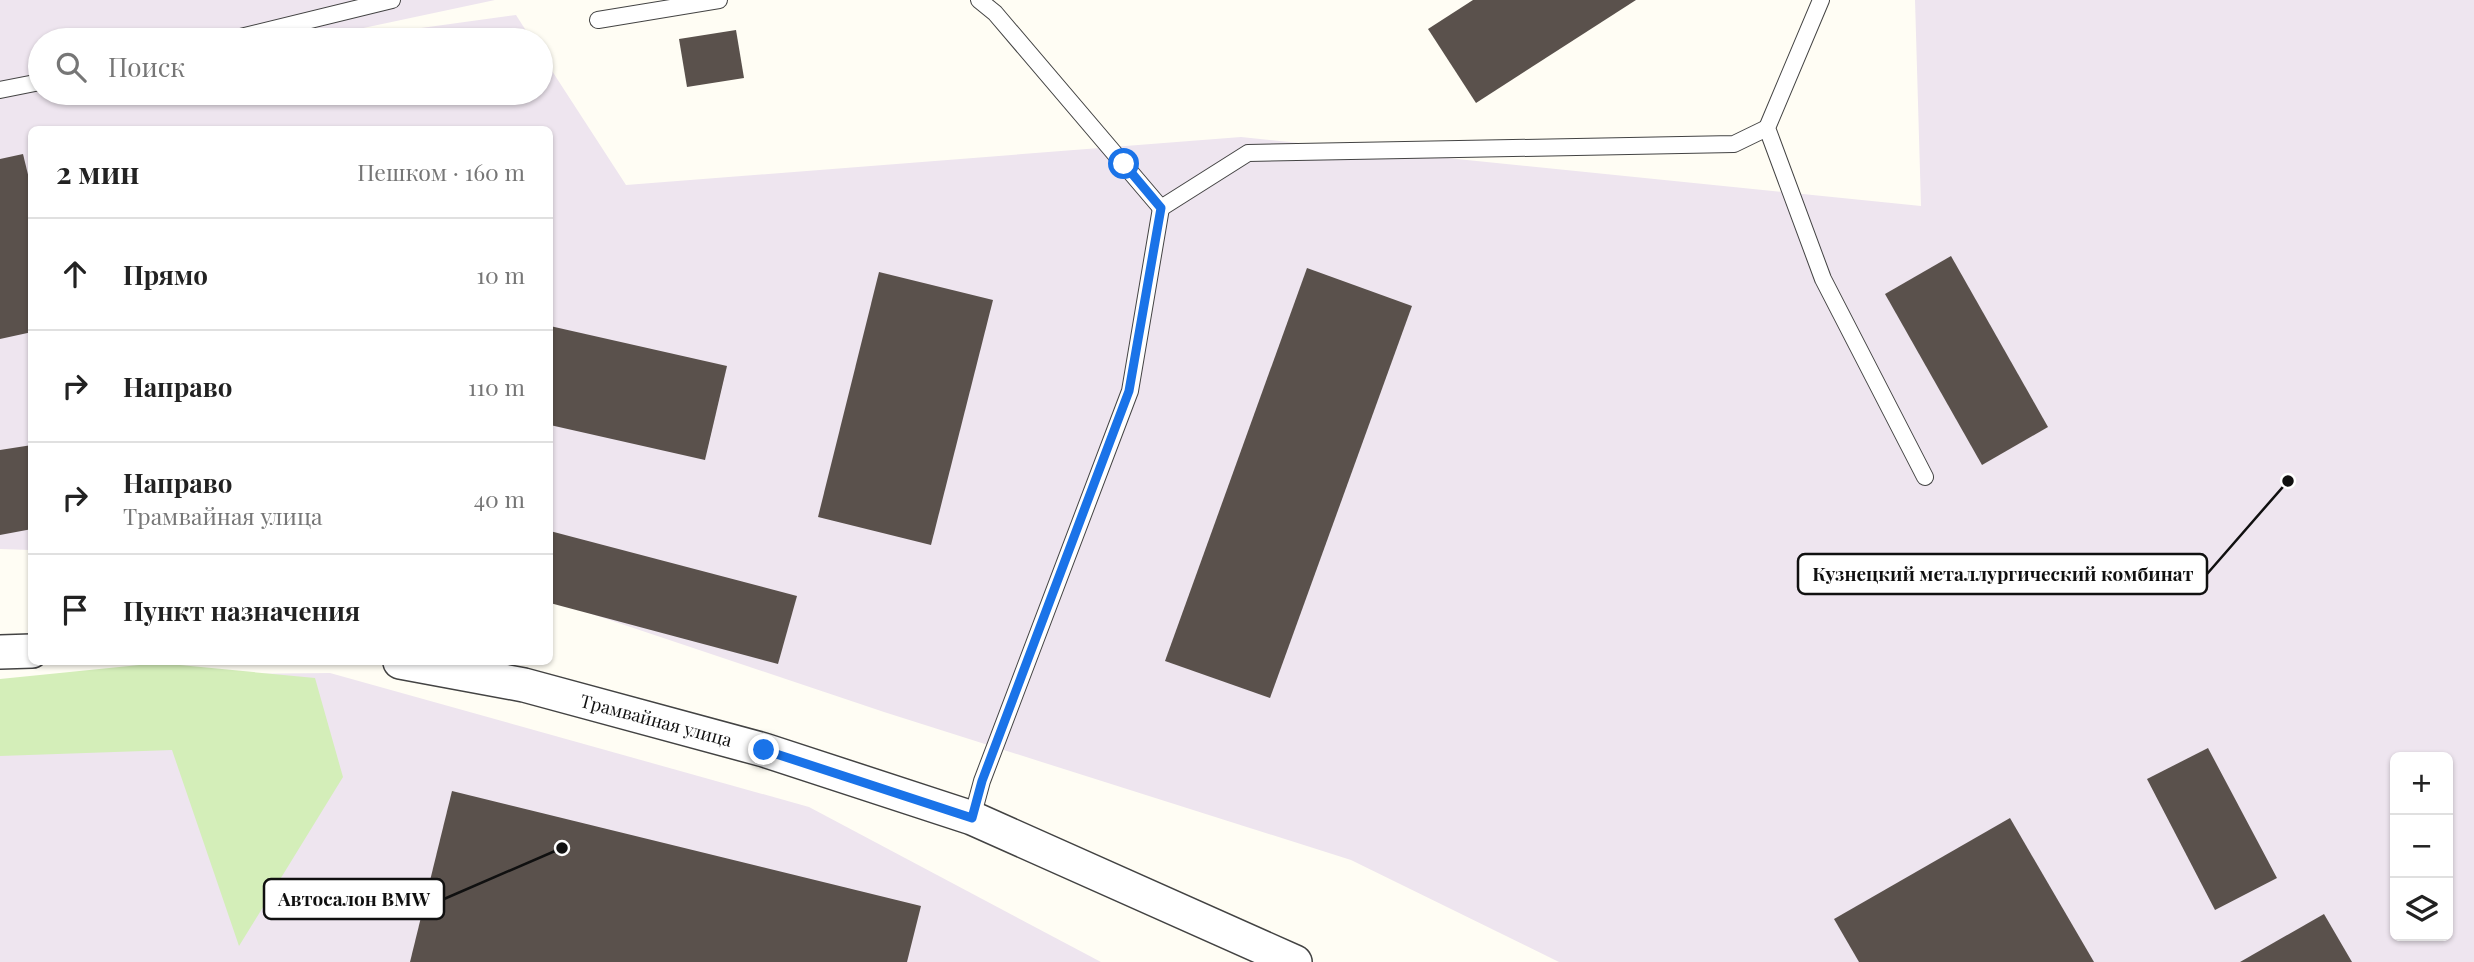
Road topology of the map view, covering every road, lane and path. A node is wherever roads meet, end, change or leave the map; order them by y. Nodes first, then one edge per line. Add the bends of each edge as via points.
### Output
1 (392, 0) edge
2 (719, 0) edge
3 (979, 0) edge
4 (1821, 0) edge
5 (598, 20) dead end
6 (277, 28) edge
7 (28, 84) edge
8 (0, 90) edge
9 (1767, 128) junction
10 (1161, 208) junction
11 (1925, 477) dead end
12 (28, 650) edge
13 (0, 652) edge
14 (416, 665) edge
15 (972, 818) junction
16 (1295, 962) edge

1 - 6 lane
2 - 5 lane
3 - 10 lane
4 - 9 lane
7 - 8 lane
9 - 10 lane via 1734,144 1248,153
9 - 11 lane via 1823,279
10 - 15 lane via 1129,391
12 - 13 street
14 - 15 street, Трамвайная улица via 524,685 751,747
15 - 16 street, Трамвайная улица

